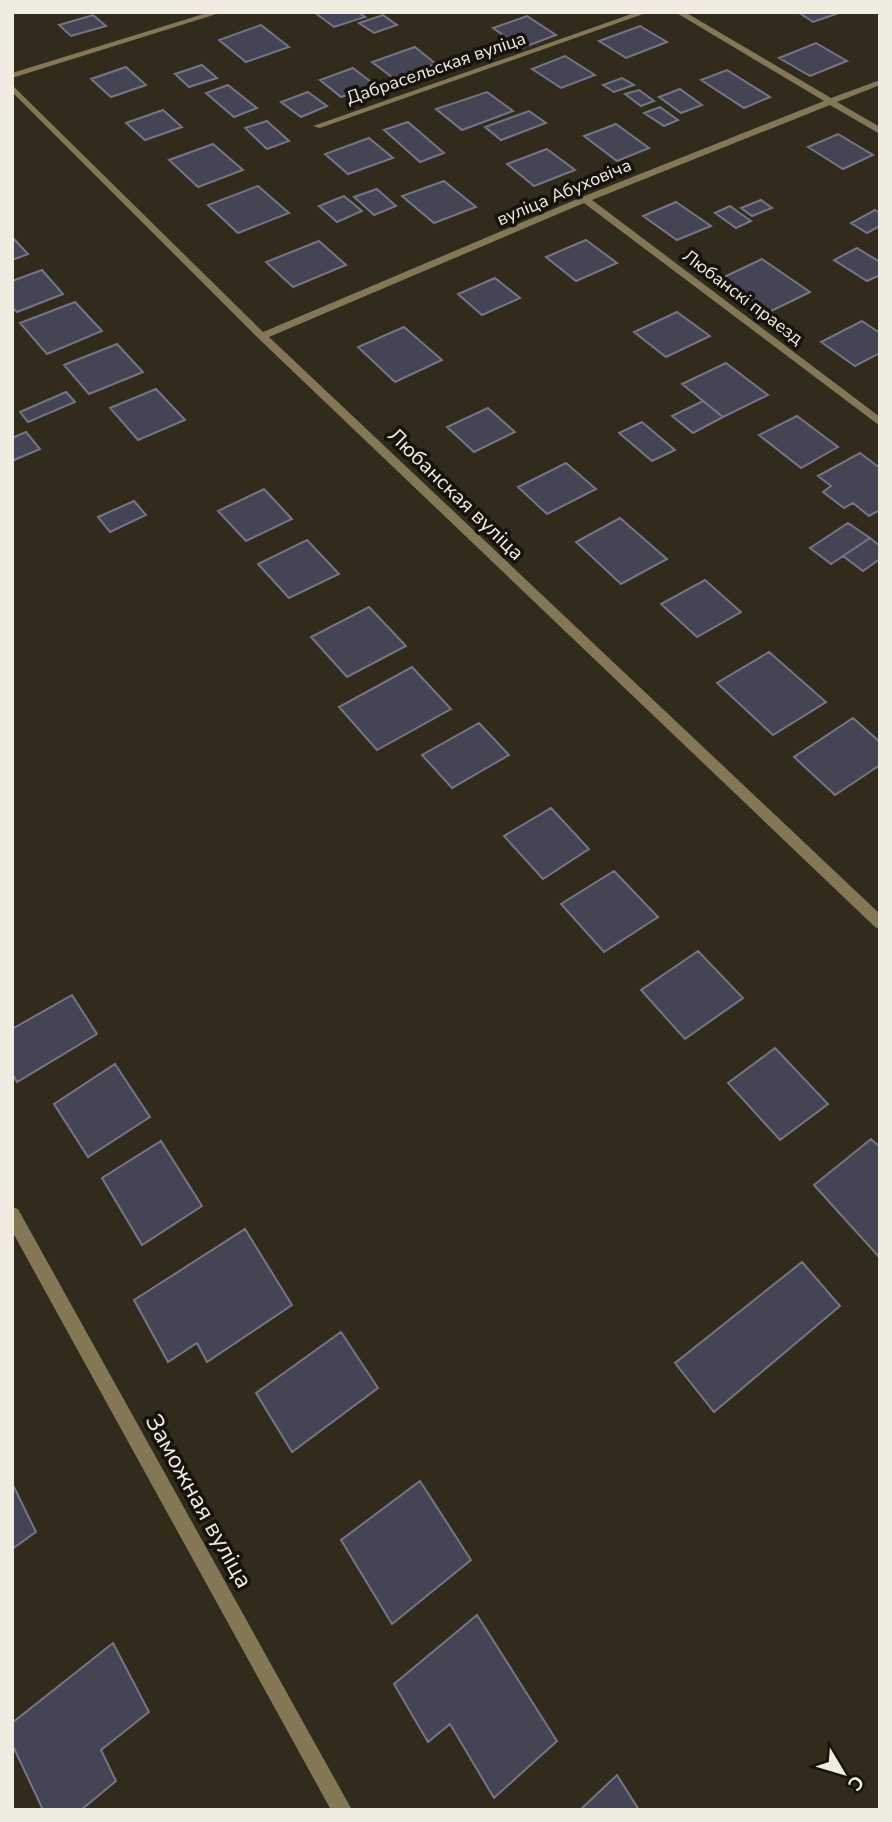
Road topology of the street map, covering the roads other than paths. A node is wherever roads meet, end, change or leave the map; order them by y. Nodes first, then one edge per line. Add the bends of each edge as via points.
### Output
1 (219, 12) edge
2 (645, 12) edge
3 (679, 12) edge
4 (12, 76) edge
5 (880, 82) edge
6 (12, 87) edge
7 (830, 101) junction
8 (317, 126) dead end
9 (880, 131) edge
10 (585, 199) junction
11 (262, 336) junction
12 (880, 422) edge
13 (880, 923) edge
14 (12, 1215) edge
15 (342, 1810) edge

1 - 4 street
2 - 8 street, Дабрасельская вуліца
3 - 7 street
5 - 7 street, вуліца Абуховіча
6 - 11 street, Любанская вуліца
7 - 9 street
7 - 10 street, вуліца Абуховіча
10 - 11 street, вуліца Абуховіча
10 - 12 street, Любанскі праезд
11 - 13 street, Любанская вуліца
14 - 15 street, Заможная вуліца

